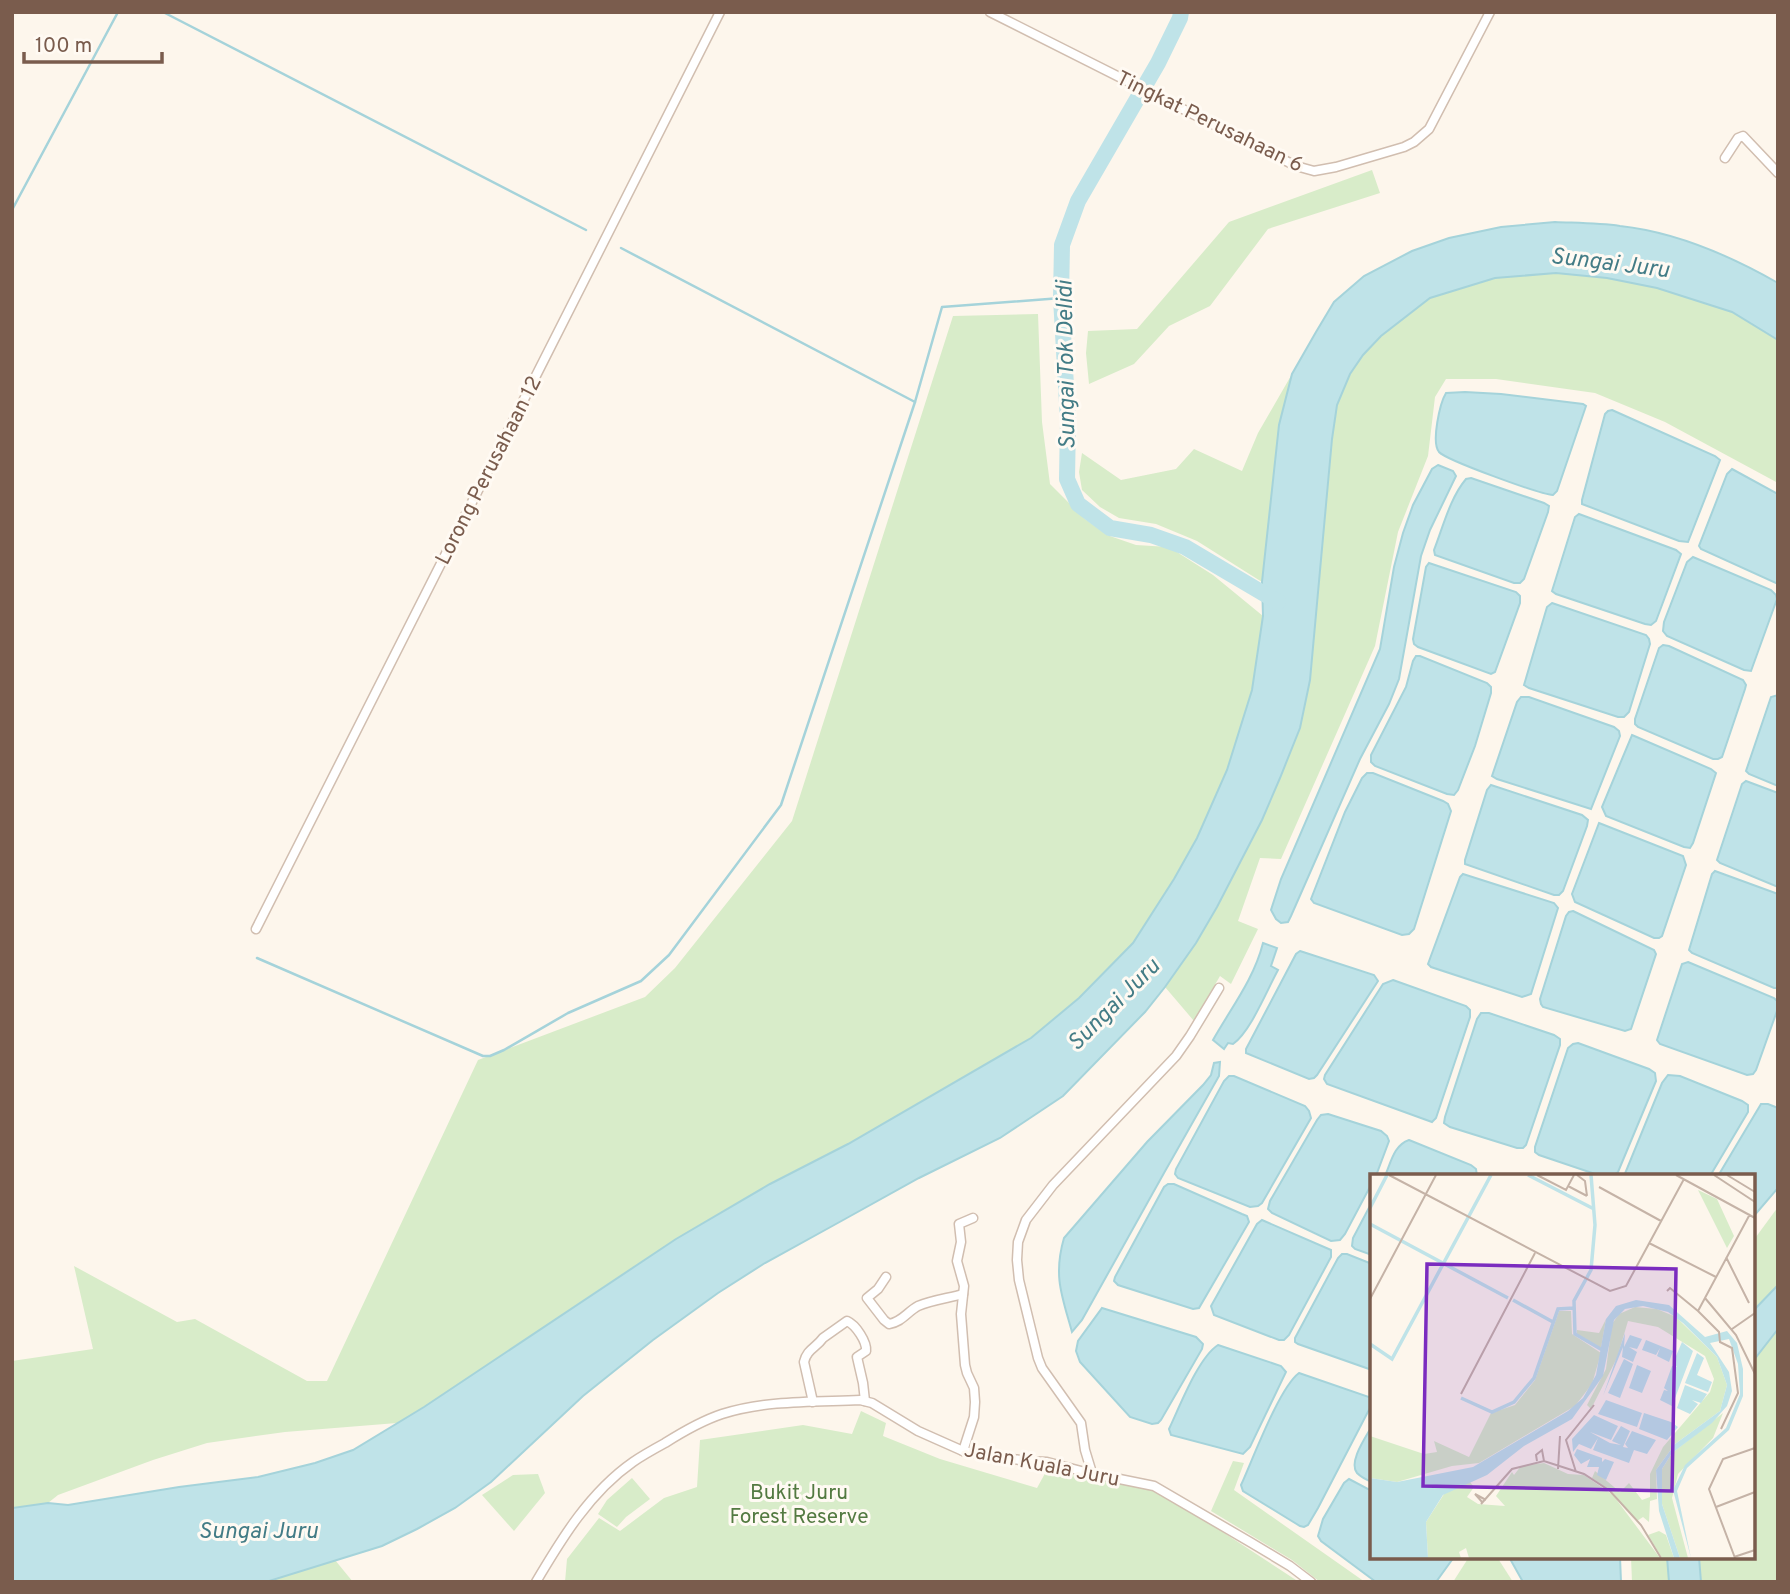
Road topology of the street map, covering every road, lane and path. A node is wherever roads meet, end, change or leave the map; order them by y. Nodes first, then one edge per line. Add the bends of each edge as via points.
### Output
1 (720, 12) edge
2 (990, 12) edge
3 (1490, 12) edge
4 (1725, 158) dead end
5 (1778, 173) edge
6 (256, 929) dead end
7 (1219, 988) dead end
8 (973, 1218) dead end
9 (886, 1277) dead end
10 (963, 1294) junction
11 (865, 1401) junction
12 (813, 1402) junction
13 (963, 1451) junction
14 (1092, 1473) junction
15 (536, 1582) edge
16 (1311, 1582) edge

1 - 6 street, Lorong Perusahaan 12
2 - 3 street, Tingkat Perusahaan 6 via 1314,171 1421,137
4 - 5 street via 1743,136
7 - 14 street via 1176,1056 1033,1209 1018,1242 1018,1280 1038,1358 1081,1423
8 - 10 street via 959,1224 957,1261
9 - 10 street via 867,1298 889,1324 916,1307
10 - 13 street via 965,1365 975,1402
11 - 12 street, Jalan Kuala Juru
11 - 12 street via 857,1357 867,1346 848,1321 807,1351 804,1362
11 - 13 street, Jalan Kuala Juru
12 - 15 street, Jalan Kuala Juru via 724,1413 695,1424 633,1462 579,1515
13 - 14 street, Jalan Kuala Juru
14 - 16 street, Jalan Kuala Juru via 1154,1486

